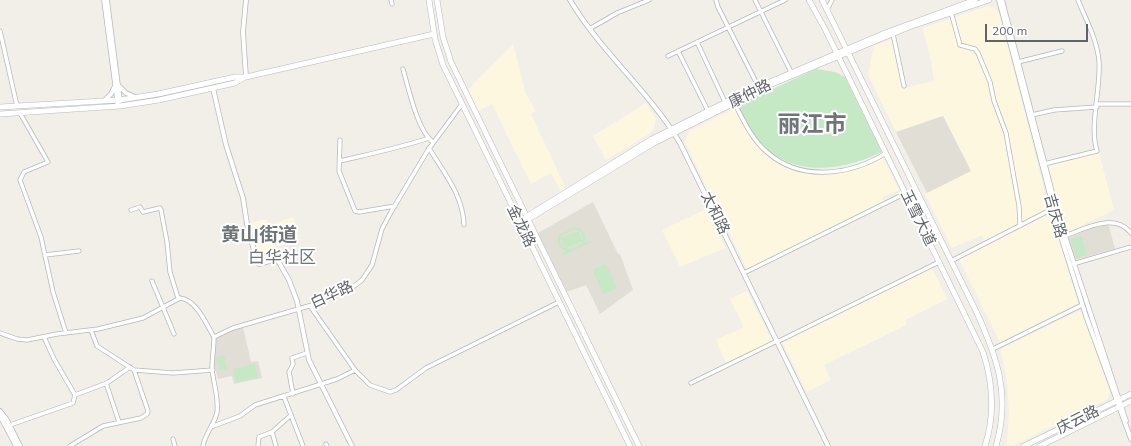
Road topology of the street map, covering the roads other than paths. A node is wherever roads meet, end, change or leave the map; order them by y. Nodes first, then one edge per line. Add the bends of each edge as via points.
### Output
1 (104, 0) edge
2 (107, 0) edge
3 (246, 0) edge
4 (429, 0) edge
5 (438, 0) edge
6 (570, 0) edge
7 (634, 0) edge
8 (649, 0) edge
9 (716, 0) edge
10 (755, 0) edge
11 (785, 0) edge
12 (809, 0) edge
13 (822, 0) edge
14 (832, 0) edge
15 (975, 0) edge
16 (989, 0) edge
17 (999, 0) edge
18 (1002, 0) edge
19 (1078, 0) edge
20 (635, 5) junction
21 (827, 10) junction
22 (762, 11) junction
23 (951, 12) junction
24 (728, 27) junction
25 (591, 28) junction
26 (0, 31) edge
27 (434, 34) junction
28 (893, 34) junction
29 (696, 42) junction
30 (848, 50) junction
31 (678, 51) junction
32 (1062, 51) dead end
33 (837, 54) junction
34 (668, 56) dead end
35 (1018, 62) junction
36 (404, 69) dead end
37 (791, 72) junction
38 (246, 77) junction
39 (116, 85) junction
40 (758, 86) junction
41 (904, 86) dead end
42 (213, 88) junction
43 (137, 97) junction
44 (118, 100) junction
45 (103, 101) junction
46 (725, 102) junction
47 (734, 102) junction
48 (462, 104) junction
49 (1131, 104) edge
50 (1097, 105) junction
51 (17, 106) junction
52 (119, 106) junction
53 (0, 107) edge
54 (708, 111) junction
55 (20, 113) junction
56 (0, 114) edge
57 (1032, 115) junction
58 (672, 131) junction
59 (429, 138) junction
60 (340, 140) dead end
61 (433, 142) junction
62 (429, 148) junction
63 (886, 154) junction
64 (340, 161) junction
65 (1044, 164) junction
66 (906, 193) junction
67 (395, 206) junction
68 (131, 210) dead end
69 (1052, 210) junction
70 (527, 219) junction
71 (464, 225) dead end
72 (1020, 226) junction
73 (1131, 233) edge
74 (1064, 236) junction
75 (1131, 247) edge
76 (79, 251) dead end
77 (45, 254) junction
78 (951, 261) junction
79 (940, 262) junction
80 (1073, 264) junction
81 (744, 272) junction
82 (152, 281) dead end
83 (178, 298) junction
84 (558, 302) junction
85 (1082, 305) junction
86 (310, 306) junction
87 (162, 307) junction
88 (300, 309) junction
89 (91, 330) junction
90 (0, 333) edge
91 (66, 333) junction
92 (174, 334) dead end
93 (44, 337) junction
94 (214, 337) junction
95 (777, 342) junction
96 (993, 349) junction
97 (307, 353) junction
98 (132, 368) junction
99 (213, 370) junction
100 (355, 370) junction
101 (106, 383) junction
102 (691, 383) dead end
103 (322, 384) junction
104 (293, 394) junction
105 (1131, 394) edge
106 (75, 395) junction
107 (284, 397) junction
108 (1118, 400) junction
109 (1131, 401) edge
110 (1120, 406) junction
111 (0, 411) edge
112 (291, 415) junction
113 (0, 416) edge
114 (119, 422) junction
115 (10, 425) junction
116 (210, 427) junction
117 (272, 432) junction
118 (173, 438) dead end
119 (1131, 439) edge
120 (998, 445) edge
121 (16, 446) edge
122 (20, 446) edge
123 (70, 446) edge
124 (175, 446) edge
125 (203, 446) edge
126 (258, 446) edge
127 (276, 446) edge
128 (303, 446) edge
129 (352, 446) edge
130 (630, 446) edge
131 (639, 446) edge
132 (828, 446) edge
133 (985, 446) edge
134 (1024, 446) edge
135 (1040, 446) edge

1 - 39 street
2 - 39 street
3 - 38 street via 243,32
4 - 27 main road, 金龙路
5 - 70 main road, 金龙路 via 446,49
6 - 25 street, 太和路
7 - 20 street
8 - 20 street
9 - 24 street
10 - 22 street
11 - 22 street
12 - 33 main road, 玉雪大道
13 - 21 main road, 玉雪大道
14 - 21 street
15 - 30 main road, 康仲路 via 907,24
16 - 23 main road, 康仲路
17 - 69 street, 吉庆路
18 - 35 street, 吉庆路
19 - 50 street via 1097,49
20 - 25 street
21 - 30 main road, 玉雪大道
22 - 24 street
22 - 37 street
23 - 28 main road, 康仲路
23 - 72 street via 960,45 975,49 978,53 1004,125 1019,206
24 - 29 street
24 - 40 street
25 - 58 street, 太和路
26 - 51 street
27 - 38 main road
27 - 48 main road, 金龙路 via 440,58
28 - 30 main road, 康仲路
28 - 41 street
29 - 31 street
29 - 46 street
30 - 33 main road, 康仲路
30 - 78 main road, 玉雪大道
31 - 34 street
31 - 54 street
32 - 35 street
33 - 37 main road, 康仲路
33 - 47 main road, 康仲路
33 - 63 main road, 玉雪大道
35 - 57 street, 吉庆路
36 - 59 street via 412,104
37 - 40 main road, 康仲路
38 - 42 main road via 235,83
38 - 43 main road via 234,77
39 - 43 street
39 - 44 street
39 - 45 street
40 - 46 main road, 康仲路
42 - 52 main road
42 - 88 street via 258,263 278,260
43 - 44 main road
44 - 45 main road
44 - 52 street
45 - 51 main road
46 - 54 main road, 康仲路
47 - 58 main road, 康仲路
47 - 63 street via 750,133 763,148 777,160 793,167 817,173 842,171
48 - 61 street, 白华路
48 - 84 main road, 金龙路
49 - 50 street
50 - 57 street
50 - 65 street via 1097,151
51 - 53 main road
52 - 55 main road
54 - 58 main road, 康仲路
55 - 56 main road
55 - 77 street via 48,162 24,172 20,178
57 - 65 street, 吉庆路
58 - 70 main road, 康仲路
58 - 81 street, 太和路
59 - 61 street
59 - 64 street via 395,149
60 - 64 street
61 - 62 street, 白华路
62 - 67 street, 白华路
62 - 71 street via 459,198
63 - 66 main road, 玉雪大道
64 - 67 street via 340,174 355,211
65 - 74 street, 吉庆路
66 - 79 main road, 玉雪大道
66 - 81 street
67 - 86 street, 白华路 via 382,229 372,265 365,277 353,287
68 - 83 street via 140,207 143,212 160,208 162,210 170,272
69 - 72 street
69 - 85 street, 吉庆路
70 - 131 main road, 金龙路
72 - 78 street
73 - 74 street via 1122,225 1107,222
74 - 80 street, 吉庆路
75 - 80 street
76 - 77 street
77 - 91 street via 57,307
78 - 96 main road, 玉雪大道
79 - 95 street
79 - 133 main road, 玉雪大道 via 987,365 992,408
80 - 108 street, 吉庆路
81 - 95 street, 太和路
82 - 87 street
83 - 87 street
83 - 94 street via 193,303
84 - 100 street via 426,368 396,390 384,391 370,385
84 - 130 main road, 金龙路
85 - 96 street
85 - 108 street, 吉庆路
86 - 88 street, 白华路
86 - 100 street
87 - 89 street via 143,318
87 - 92 street
88 - 94 street, 白华路 via 233,328
88 - 97 street
89 - 91 street
89 - 98 street via 97,346
90 - 93 street via 24,340
91 - 93 street
93 - 106 street
94 - 99 street
95 - 102 street
95 - 132 street, 太和路
96 - 120 main road, 玉雪大道 via 1001,377 1003,400
97 - 103 street
97 - 104 street via 292,358 293,365 289,372
98 - 99 street via 173,373
98 - 101 street
98 - 114 street via 148,413 141,418
99 - 116 street via 218,405 216,419
100 - 103 street
101 - 106 street
101 - 114 street
103 - 104 street
103 - 129 street
104 - 107 street
105 - 108 main road, 庆云路
106 - 115 street via 73,403
107 - 112 street
107 - 116 street via 255,405 240,416
108 - 110 street, 吉庆路
108 - 134 main road, 庆云路
109 - 110 main road, 庆云路
110 - 119 street, 吉庆路
110 - 135 main road, 庆云路
111 - 115 street
112 - 117 street
112 - 128 street
113 - 121 street
114 - 123 street via 100,428
115 - 122 street
116 - 125 street
117 - 126 street via 259,437
117 - 127 street
118 - 124 street

